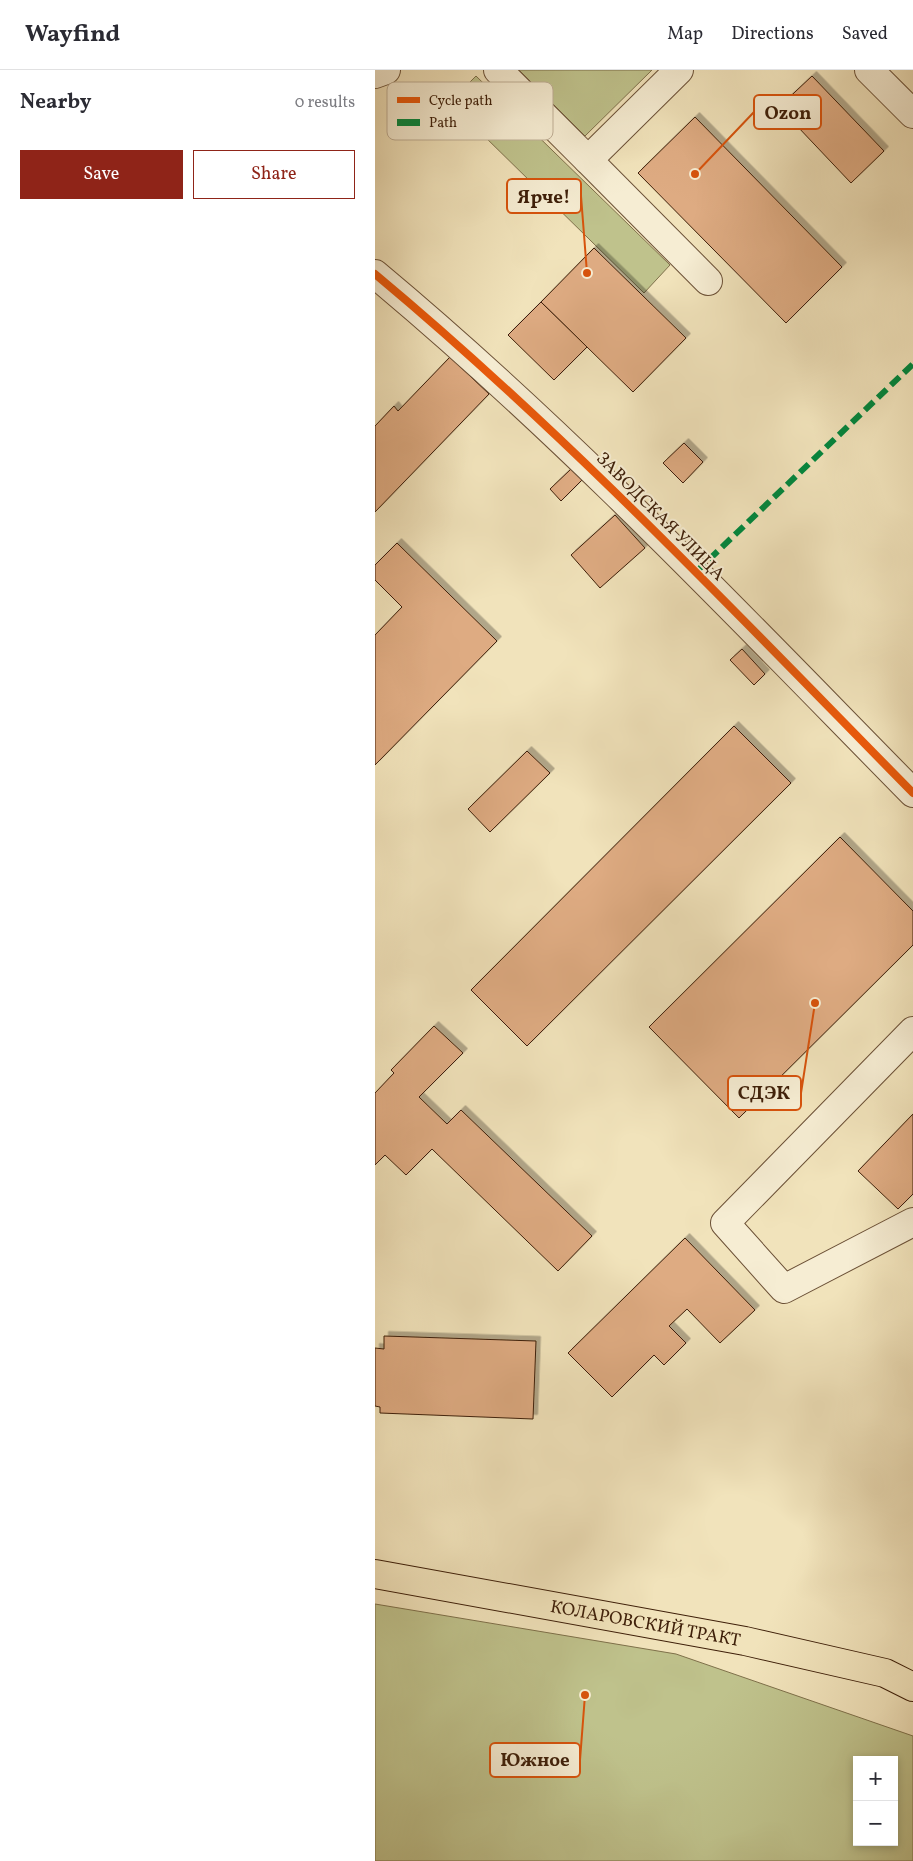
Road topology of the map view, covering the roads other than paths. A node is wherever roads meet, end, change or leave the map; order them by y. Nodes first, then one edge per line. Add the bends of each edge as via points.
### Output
1 (386, 70) edge
2 (499, 70) edge
3 (679, 70) edge
4 (869, 70) edge
5 (375, 74) edge
6 (511, 82) edge
7 (913, 114) edge
8 (553, 125) edge
9 (588, 160) junction
10 (375, 274) edge
11 (708, 281) dead end
12 (913, 793) edge
13 (913, 1031) edge
14 (913, 1222) edge
15 (375, 1574) edge
16 (913, 1687) edge

1 - 5 street
2 - 6 street
3 - 9 street
4 - 7 street
8 - 9 street
9 - 11 street
10 - 12 street, ЗАВОДСКАЯ УЛИЦА via 454,340 612,487
13 - 14 street via 725,1223 784,1289
15 - 16 main road, КОЛАРОВСКИЙ ТРАКТ via 745,1642 885,1673

